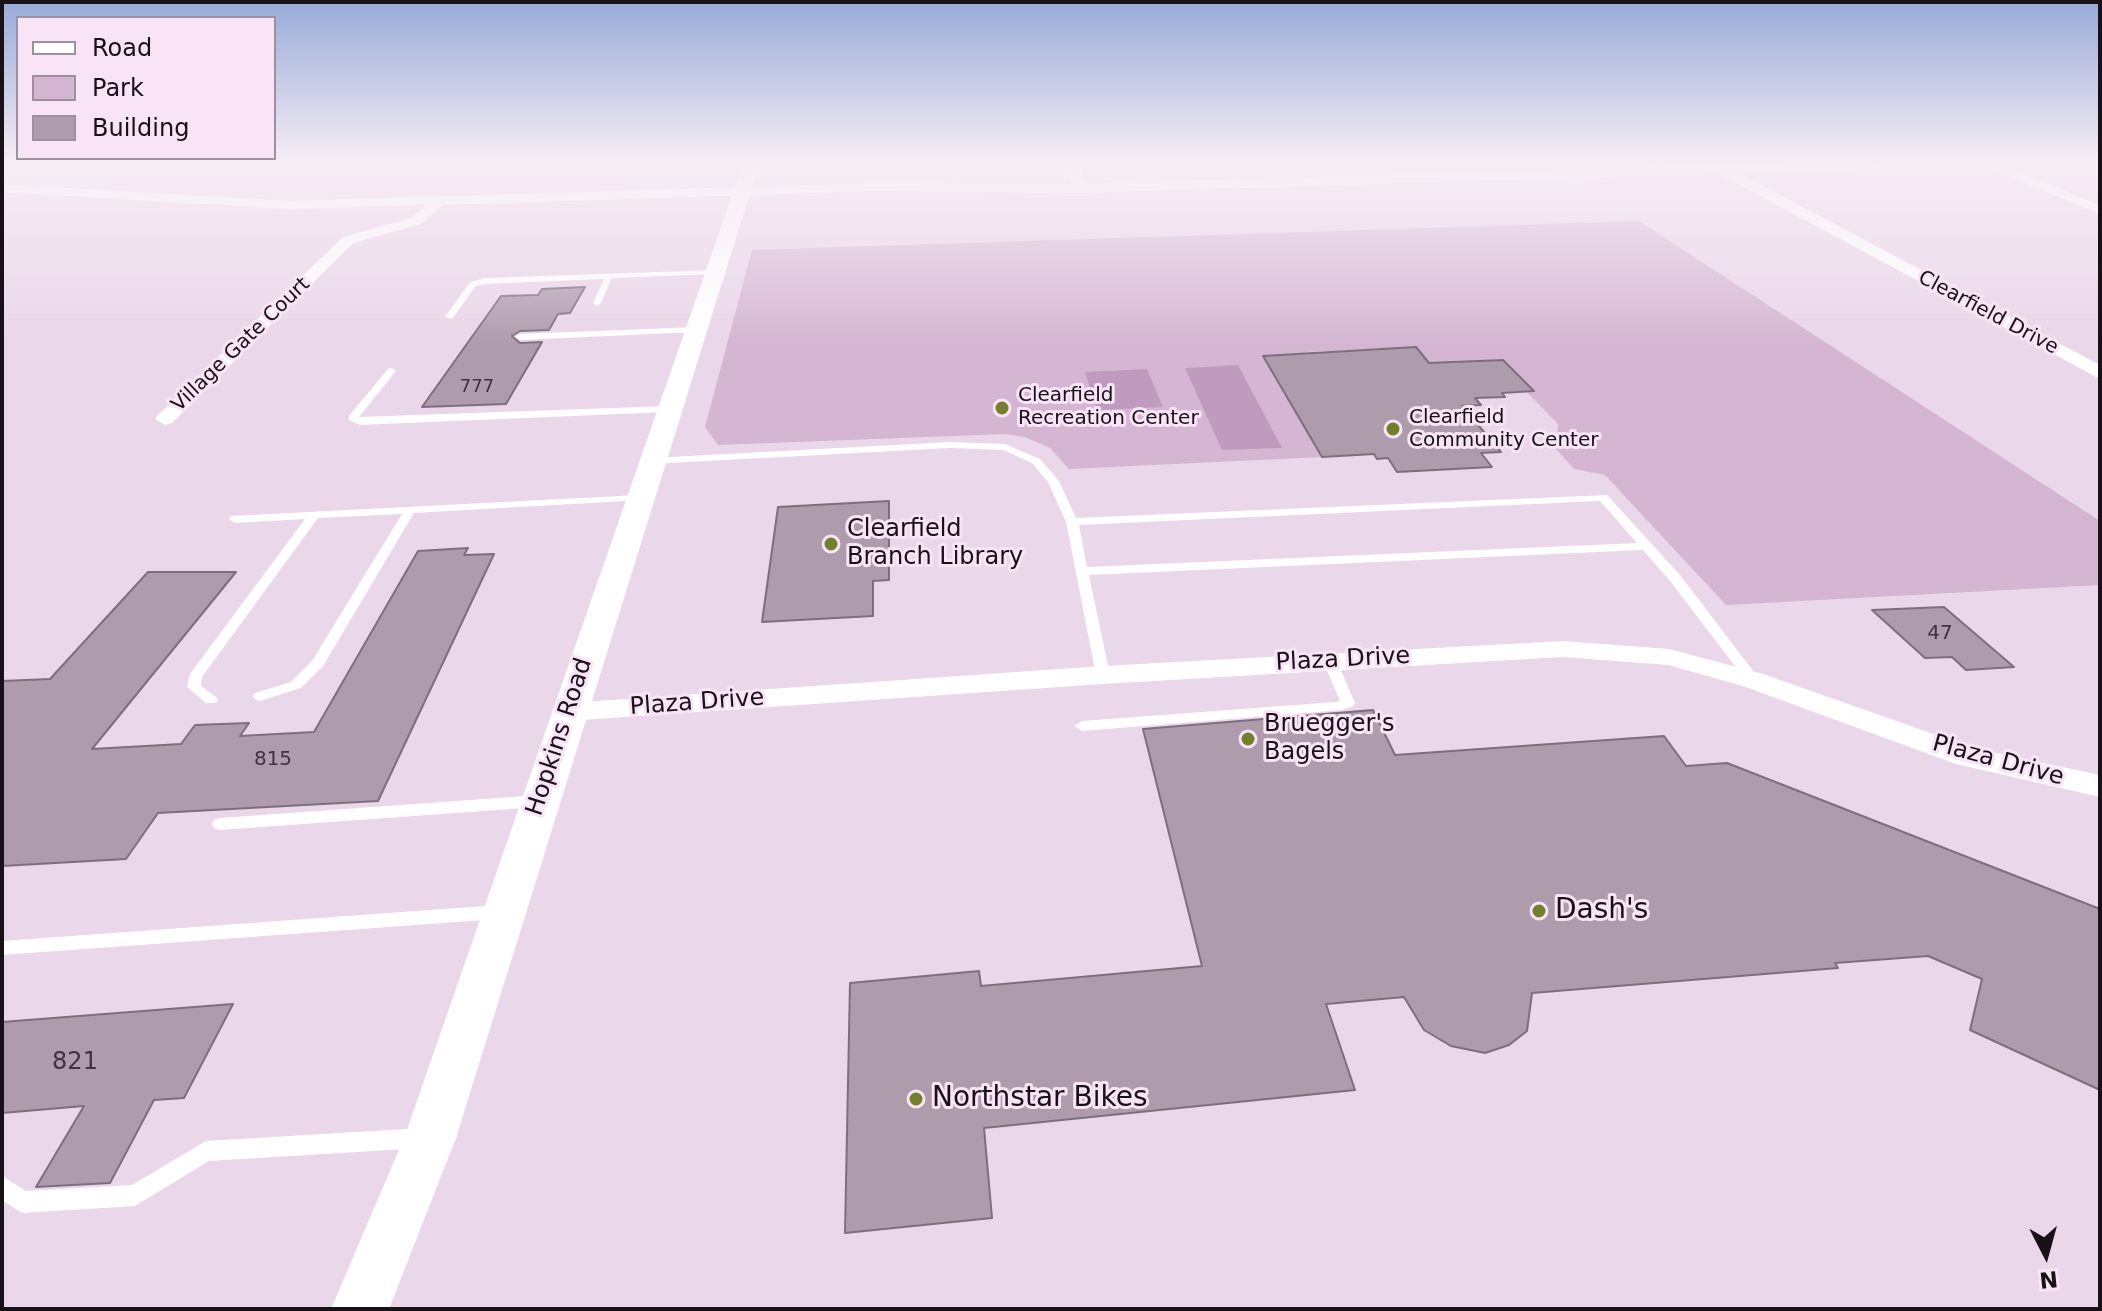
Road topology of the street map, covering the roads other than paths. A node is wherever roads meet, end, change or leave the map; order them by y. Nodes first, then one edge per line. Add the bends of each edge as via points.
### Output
1 (412, 222) edge
2 (732, 222) edge
3 (1819, 222) edge
4 (714, 272) junction
5 (609, 276) junction
6 (597, 303) dead end
7 (449, 317) dead end
8 (694, 330) junction
9 (520, 337) dead end
10 (391, 371) dead end
11 (2100, 373) edge
12 (668, 409) junction
13 (165, 419) dead end
14 (651, 461) junction
15 (639, 498) junction
16 (410, 510) junction
17 (314, 515) junction
18 (235, 519) dead end
19 (1072, 522) junction
20 (1647, 546) junction
21 (1082, 571) junction
22 (1330, 661) junction
23 (1103, 675) junction
24 (1753, 680) junction
25 (260, 696) dead end
26 (211, 700) dead end
27 (568, 712) junction
28 (1082, 726) dead end
29 (2100, 786) edge
30 (539, 801) junction
31 (220, 824) dead end
32 (503, 912) junction
33 (2, 948) edge
34 (430, 1138) junction
35 (2, 1186) edge
36 (360, 1309) edge

1 - 13 street, Village Gate Court via 348,240
2 - 4 street, Hopkins Road
3 - 11 street, Clearfield Drive
4 - 5 lane
4 - 8 street, Hopkins Road
5 - 6 lane
5 - 7 lane via 473,284
8 - 9 lane
8 - 12 street, Hopkins Road
10 - 12 lane via 353,418 360,422
12 - 14 street, Hopkins Road
14 - 15 street, Hopkins Road
14 - 19 lane via 950,445 1005,447 1036,461 1053,481
15 - 16 lane
15 - 27 street, Hopkins Road
16 - 17 lane
16 - 25 lane via 318,663 296,685
17 - 18 lane
17 - 26 lane via 195,677 194,687
19 - 20 lane via 1603,497
19 - 21 lane
20 - 21 lane
20 - 24 lane
21 - 23 lane
22 - 23 street, Plaza Drive
22 - 24 street, Plaza Drive via 1563,649 1669,657
22 - 28 lane via 1348,703 1337,707
23 - 27 street, Plaza Drive
24 - 29 street, Plaza Drive via 1967,757
27 - 30 street, Hopkins Road
30 - 31 lane
30 - 32 street, Hopkins Road
32 - 33 lane
32 - 34 street, Hopkins Road
34 - 35 lane via 206,1151 135,1195 22,1202
34 - 36 street, Hopkins Road

